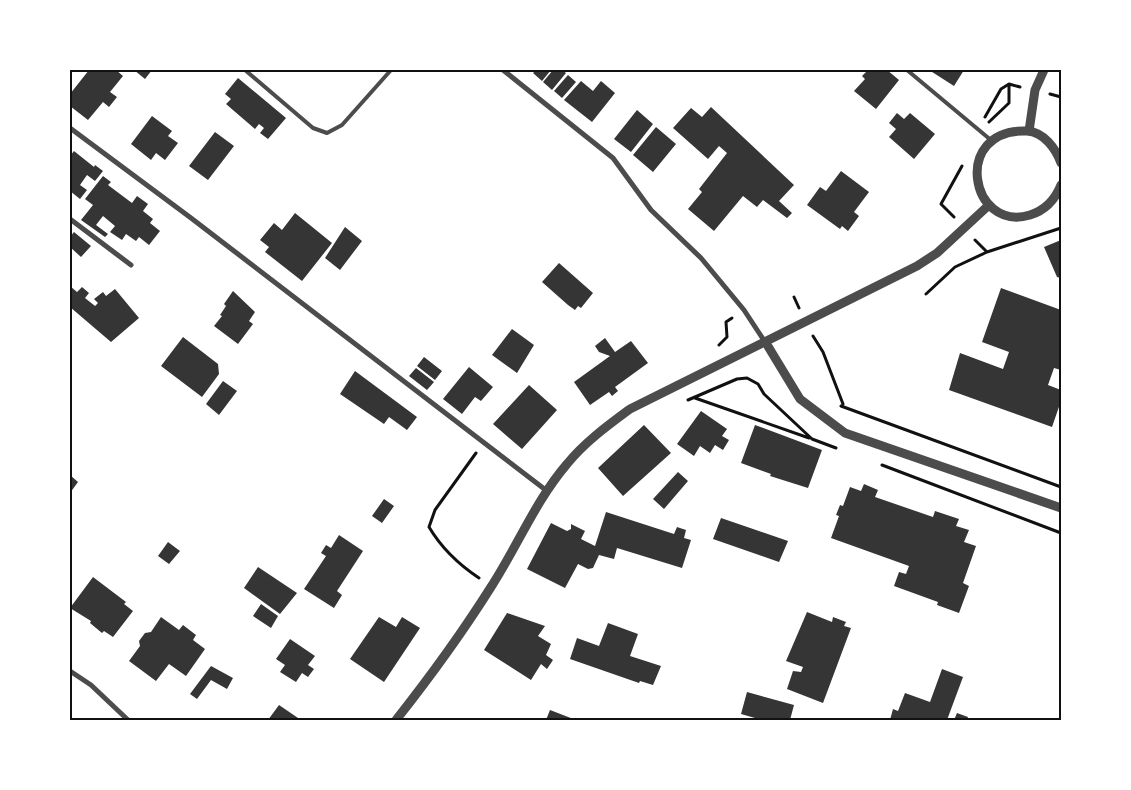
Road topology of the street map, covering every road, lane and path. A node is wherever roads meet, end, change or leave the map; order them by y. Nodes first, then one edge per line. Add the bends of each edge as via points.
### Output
1 (246, 70) edge
2 (390, 70) edge
3 (502, 70) edge
4 (907, 70) edge
5 (1044, 70) edge
6 (70, 128) edge
7 (980, 131) junction
8 (1030, 131) junction
9 (992, 141) junction
10 (1061, 163) edge
11 (1061, 185) edge
12 (989, 205) junction
13 (70, 219) edge
14 (1061, 228) edge
15 (131, 265) dead end
16 (926, 294) dead end
17 (726, 322) dead end
18 (766, 343) junction
19 (713, 350) dead end
20 (823, 352) dead end
21 (694, 398) dead end
22 (812, 439) dead end
23 (484, 442) junction
24 (1061, 487) edge
25 (547, 490) junction
26 (1061, 508) edge
27 (492, 586) junction
28 (70, 670) edge
29 (128, 720) edge
30 (396, 720) edge

1 - 2 lane via 313,128 327,133 342,125
3 - 18 street via 613,158 651,210 701,258 744,310
4 - 7 lane
5 - 8 street via 1035,90
6 - 23 street
7 - 7 path via 981,123 1000,89 1009,84 1009,103
7 - 9 lane
8 - 9 street via 998,136
8 - 10 street via 1045,138
9 - 12 street via 978,160 976,177 980,192
11 - 12 street via 1049,206 1026,217 1000,213
12 - 18 street via 938,253 917,266
13 - 15 street
14 - 16 path via 987,252 955,267
17 - 19 path via 727,337
18 - 25 street via 630,409 590,439
18 - 26 street via 800,400 845,433
20 - 24 path via 842,405
21 - 22 path
23 - 25 street
23 - 27 path via 435,510 429,527 439,544 460,565
25 - 27 street
27 - 30 street via 454,644
28 - 29 street

